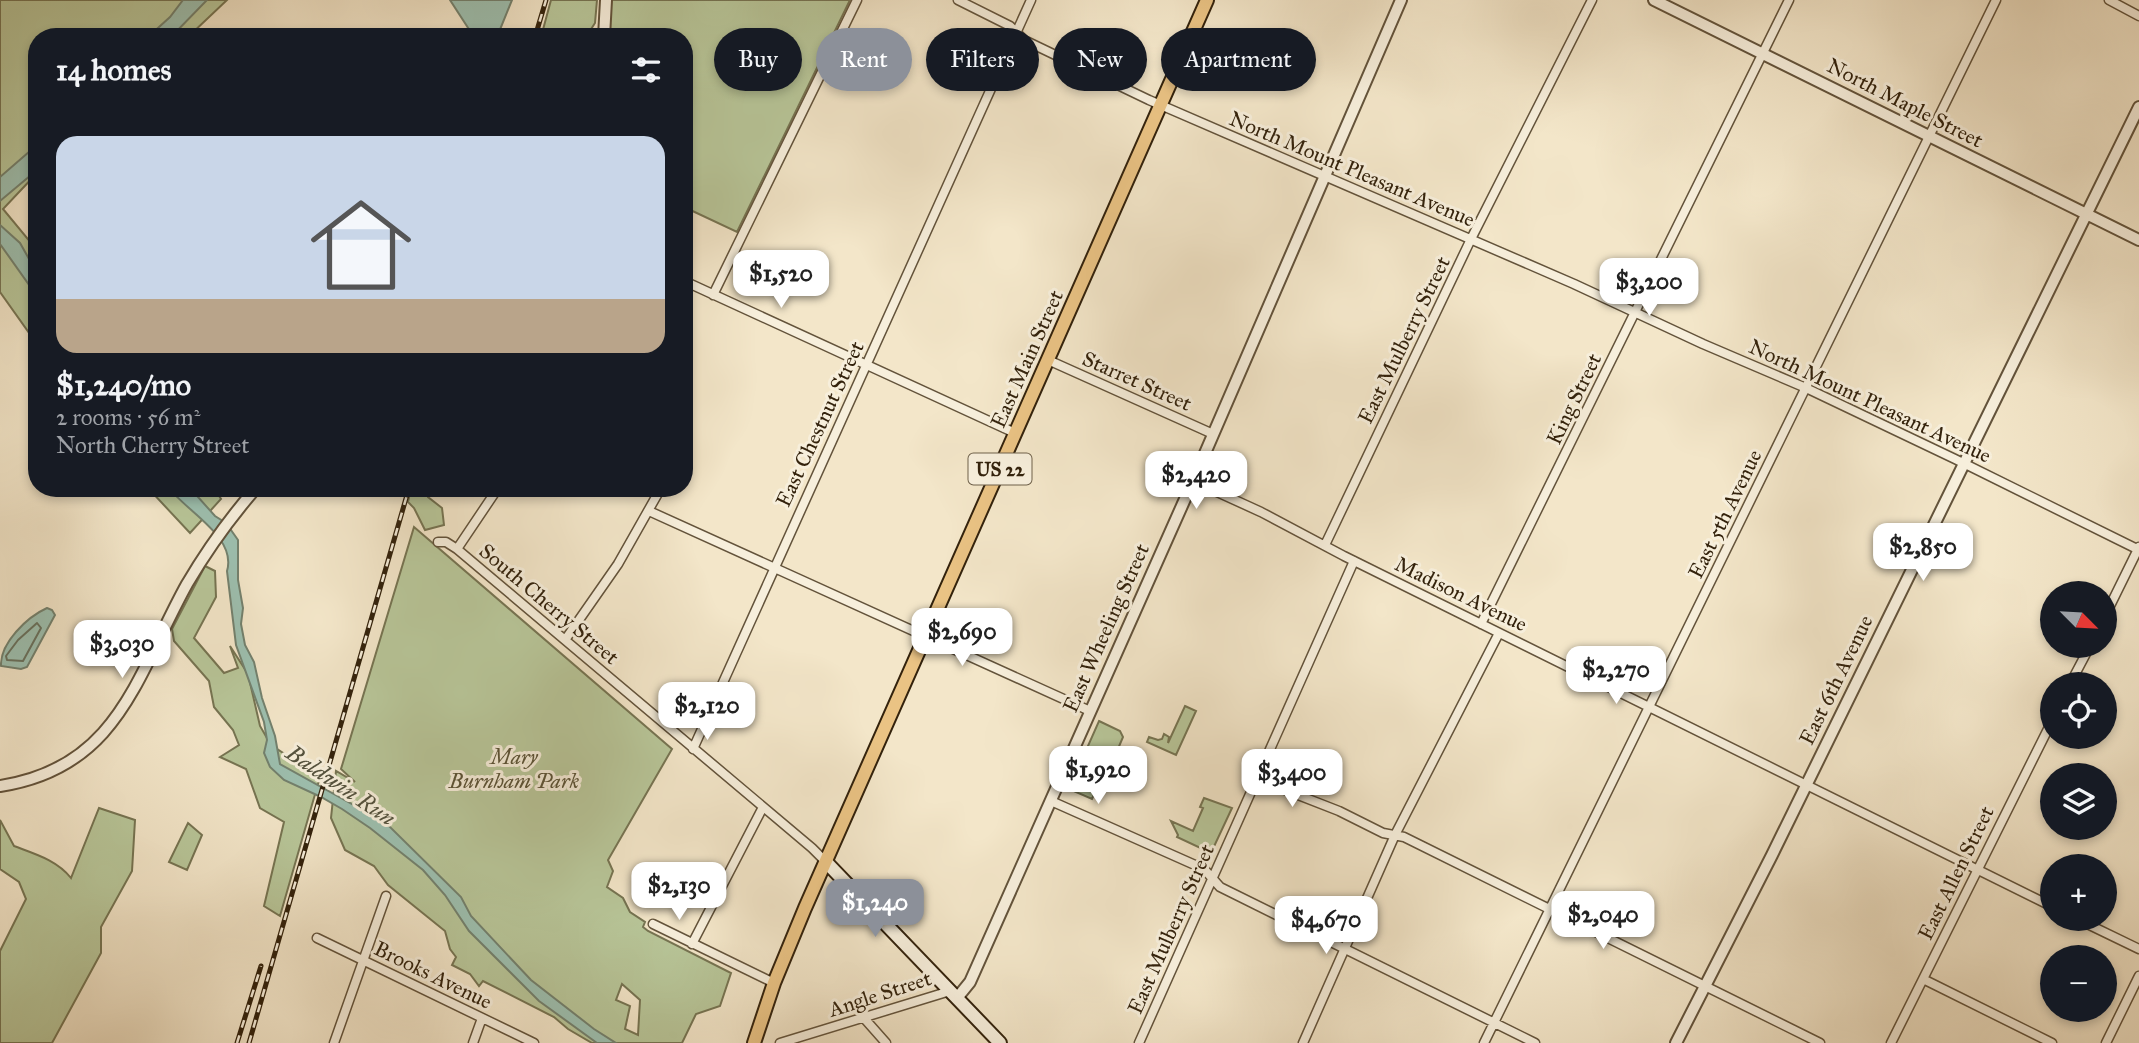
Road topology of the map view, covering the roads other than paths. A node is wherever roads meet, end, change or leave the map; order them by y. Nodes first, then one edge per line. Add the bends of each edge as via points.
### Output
1 (606, 0) edge
2 (857, 0) edge
3 (958, 0) edge
4 (1031, 0) edge
5 (1207, 0) edge
6 (1401, 0) edge
7 (1592, 0) edge
8 (1654, 0) edge
9 (1789, 0) edge
10 (1996, 0) edge
11 (2109, 0) edge
12 (2139, 16) edge
13 (604, 28) edge
14 (1012, 28) edge
15 (1019, 28) edge
16 (1039, 45) edge
17 (1763, 52) junction
18 (991, 91) edge
19 (1161, 105) junction
20 (2139, 107) edge
21 (1929, 137) junction
22 (1324, 176) junction
23 (2088, 214) junction
24 (1471, 239) junction
25 (2139, 240) edge
26 (693, 285) edge
27 (713, 295) junction
28 (1636, 313) junction
29 (1048, 360) junction
30 (866, 365) junction
31 (1805, 388) junction
32 (1015, 433) junction
33 (1213, 434) junction
34 (1965, 464) junction
35 (1193, 481) junction
36 (248, 497) edge
37 (492, 497) edge
38 (656, 497) edge
39 (649, 511) junction
40 (438, 542) dead end
41 (1325, 545) junction
42 (457, 549) junction
43 (2138, 549) edge
44 (1354, 561) junction
45 (774, 567) junction
46 (2118, 590) edge
47 (1481, 624) junction
48 (1499, 633) junction
49 (925, 636) junction
50 (565, 640) junction
51 (1650, 707) junction
52 (1090, 711) junction
53 (2040, 745) edge
54 (693, 749) junction
55 (1257, 779) junction
56 (1806, 785) junction
57 (0, 786) edge
58 (1051, 801) junction
59 (763, 807) junction
60 (1395, 835) junction
61 (825, 862) junction
62 (1978, 869) junction
63 (1212, 878) junction
64 (386, 896) dead end
65 (2040, 900) edge
66 (1550, 909) junction
67 (653, 924) dead end
68 (2102, 931) edge
69 (317, 938) dead end
70 (692, 944) junction
71 (1345, 949) junction
72 (2139, 949) edge
73 (363, 960) junction
74 (2139, 976) edge
75 (1923, 979) junction
76 (774, 984) junction
77 (1704, 986) junction
78 (953, 995) junction
79 (482, 1018) junction
80 (864, 1018) junction
81 (1494, 1023) junction
82 (334, 1043) edge
83 (473, 1043) edge
84 (534, 1043) edge
85 (754, 1043) edge
86 (780, 1043) edge
87 (886, 1043) edge
88 (1000, 1043) edge
89 (1139, 1043) edge
90 (1303, 1043) edge
91 (1484, 1043) edge
92 (1535, 1043) edge
93 (1676, 1043) edge
94 (1820, 1043) edge
95 (1891, 1043) edge
96 (2052, 1043) edge
97 (2106, 1043) edge

1 - 13 street
2 - 27 street
3 - 14 street, North Mount Pleasant Avenue
4 - 15 street, East Chestnut Street
5 - 19 main road, East Main Street / US 22
6 - 22 street, East Wheeling Street
7 - 24 street, East Mulberry Street
8 - 17 street, North Maple Street
9 - 17 street, King Street
10 - 21 street, East 5th Avenue
11 - 12 street
16 - 19 street, North Mount Pleasant Avenue
17 - 21 street, North Maple Street
17 - 28 street, King Street
18 - 30 street, East Chestnut Street
19 - 22 street, North Mount Pleasant Avenue
19 - 29 main road, East Main Street / US 22
20 - 23 street, East 6th Avenue
21 - 23 street, North Maple Street
21 - 31 street, East 5th Avenue
22 - 24 street, North Mount Pleasant Avenue
22 - 33 street, East Wheeling Street
23 - 25 street, North Maple Street
23 - 34 street, East 6th Avenue
24 - 28 street, North Mount Pleasant Avenue
24 - 41 street, East Mulberry Street
26 - 27 street
27 - 30 street
28 - 31 street, North Mount Pleasant Avenue
28 - 47 street, King Street
29 - 32 main road, East Main Street / US 22
29 - 33 street, Starret Street
30 - 32 street
30 - 45 street, East Chestnut Street
31 - 34 street, North Mount Pleasant Avenue
31 - 51 street, East 5th Avenue
32 - 49 main road, East Main Street / US 22
33 - 35 street, East Wheeling Street
34 - 43 street, North Mount Pleasant Avenue
34 - 56 street, East 6th Avenue
35 - 41 street, Madison Avenue
35 - 52 street, East Wheeling Street
36 - 57 street via 187,584 117,718 61,767
37 - 42 street
38 - 39 street
39 - 45 street
39 - 50 street via 604,587
40 - 42 street, South Cherry Street
41 - 44 street, Madison Avenue
42 - 50 street, South Cherry Street
43 - 46 street
44 - 47 street, Madison Avenue
44 - 55 street, East Mulberry Street
45 - 49 street
45 - 54 street, East Chestnut Street
47 - 48 street, Madison Avenue
48 - 51 street, Madison Avenue
48 - 60 street
49 - 52 street
49 - 61 main road, East Main Street / US 22
50 - 54 street, South Cherry Street
51 - 56 street, Madison Avenue
51 - 66 street, East 5th Avenue
52 - 58 street, East Wheeling Street
53 - 62 street, East Allen Street
54 - 59 street, South Cherry Street
55 - 60 street
55 - 63 street, East Mulberry Street
56 - 62 street, Madison Avenue
56 - 77 street, East 6th Avenue
58 - 63 street via 1204,869
58 - 78 street, East Wheeling Street via 970,982 964,992
59 - 61 street, South Cherry Street
59 - 70 street
60 - 66 street
60 - 71 street
61 - 76 main road, East Main Street / US 22
61 - 78 main road
62 - 65 street, Madison Avenue
62 - 75 street, East Allen Street
63 - 71 street via 1220,887
63 - 89 street, East Mulberry Street
64 - 73 street
66 - 77 street
66 - 81 street, East 5th Avenue
67 - 70 street
68 - 72 street
69 - 73 street, Brooks Avenue
70 - 76 street
71 - 81 street
71 - 90 street
73 - 79 street, Brooks Avenue
73 - 82 street
74 - 97 street
75 - 95 street, East Allen Street
75 - 96 street
76 - 85 main road, East Main Street / US 22
77 - 93 street, East 6th Avenue
77 - 94 street
78 - 80 street, Angle Street
78 - 88 main road
79 - 83 street
79 - 84 street, Brooks Avenue
80 - 86 street, Angle Street
80 - 87 street
81 - 91 street, East 5th Avenue
81 - 92 street

